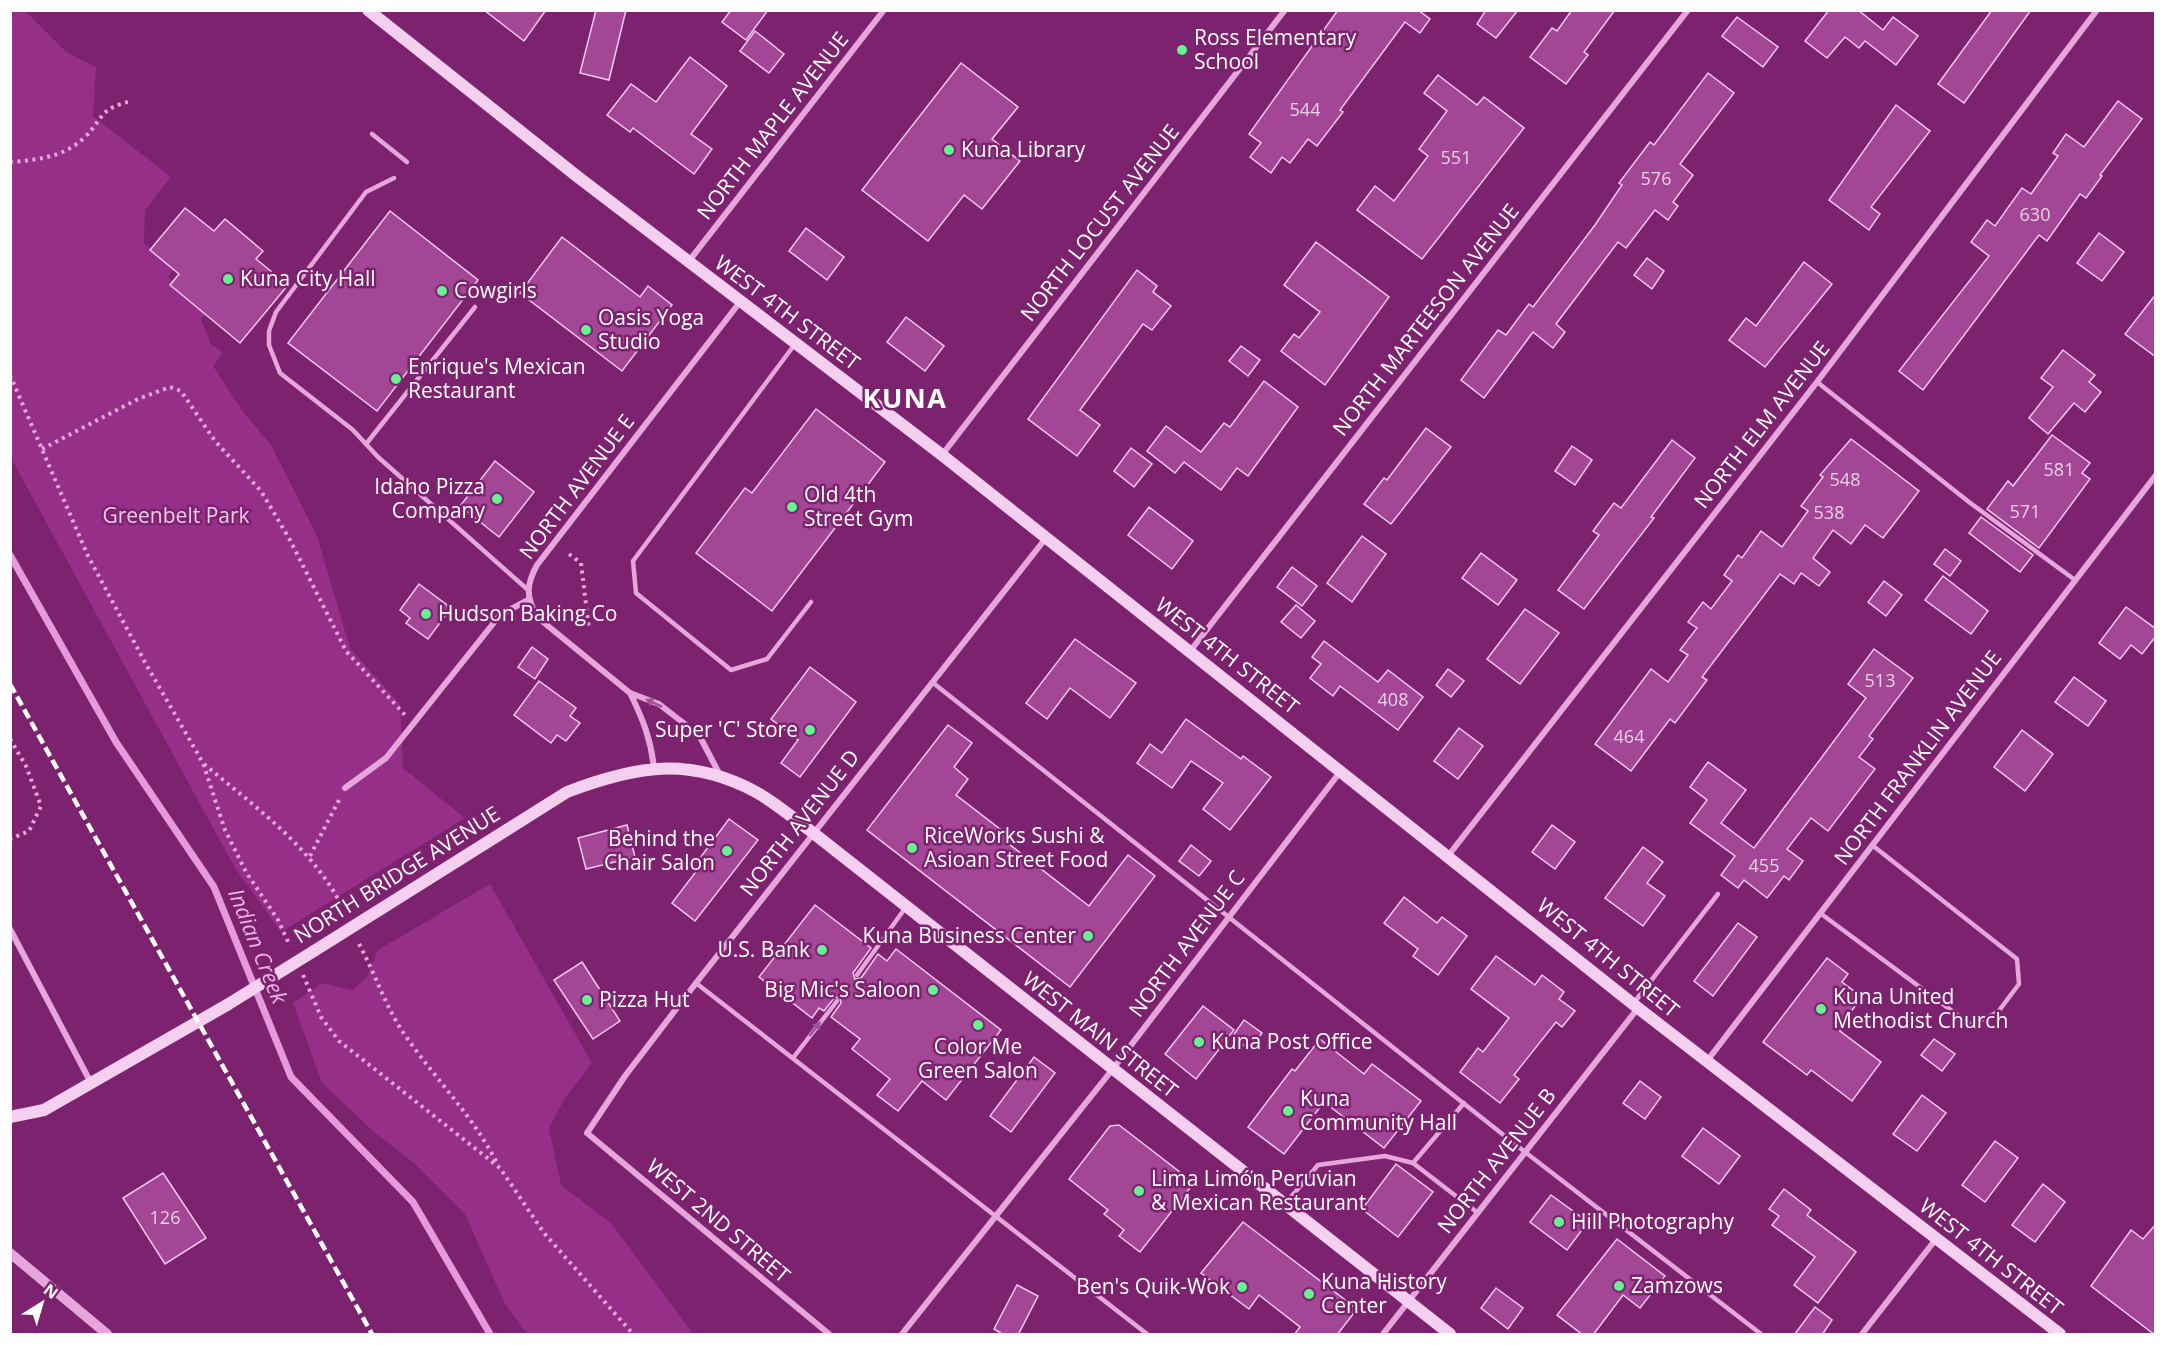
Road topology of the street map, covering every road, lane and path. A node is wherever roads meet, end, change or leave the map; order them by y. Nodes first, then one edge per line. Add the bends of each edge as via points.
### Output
1 (368, 10) edge
2 (884, 10) edge
3 (1284, 10) edge
4 (1688, 10) edge
5 (2097, 10) edge
6 (131, 101) dead end
7 (372, 134) dead end
8 (10, 162) edge
9 (407, 162) dead end
10 (394, 178) dead end
11 (688, 262) junction
12 (740, 302) junction
13 (475, 307) dead end
14 (795, 344) junction
15 (10, 375) edge
16 (1817, 382) junction
17 (366, 444) junction
18 (42, 449) junction
19 (942, 455) junction
20 (2156, 475) edge
21 (1046, 538) junction
22 (569, 554) dead end
23 (2075, 580) junction
24 (527, 588) junction
25 (528, 600) junction
26 (811, 602) dead end
27 (588, 629) dead end
28 (1191, 651) junction
29 (932, 682) junction
30 (630, 693) junction
31 (415, 722) junction
32 (10, 739) edge
33 (204, 763) junction
34 (654, 768) junction
35 (1341, 771) junction
36 (720, 775) junction
37 (345, 788) joint
38 (812, 832) junction
39 (10, 839) edge
40 (1872, 845) junction
41 (310, 856) junction
42 (1448, 856) junction
43 (1718, 894) dead end
44 (906, 907) junction
45 (343, 908) dead end
46 (1820, 913) junction
47 (1229, 917) junction
48 (10, 929) edge
49 (359, 944) dead end
50 (293, 953) dead end
51 (302, 974) dead end
52 (857, 975) dead end
53 (696, 983) junction
54 (837, 1001) dead end
55 (1636, 1006) junction
56 (793, 1058) junction
57 (1707, 1061) junction
58 (1112, 1070) junction
59 (92, 1084) junction
60 (1464, 1103) junction
61 (10, 1117) edge
62 (587, 1133) joint
63 (1525, 1152) junction
64 (1413, 1163) junction
65 (500, 1168) junction
66 (1284, 1205) junction
67 (1478, 1213) junction
68 (998, 1216) junction
69 (1936, 1239) junction
70 (10, 1253) edge
71 (1407, 1303) junction
72 (106, 1335) edge
73 (633, 1335) edge
74 (829, 1335) edge
75 (902, 1335) edge
76 (1147, 1335) edge
77 (1383, 1335) edge
78 (1450, 1335) edge
79 (1761, 1335) edge
80 (1862, 1335) edge
81 (2060, 1335) edge

1 - 11 main road, WEST 4TH STREET
2 - 11 street, NORTH MAPLE AVENUE
3 - 19 street, NORTH LOCUST AVENUE
4 - 28 street, NORTH MARTEESON AVENUE
5 - 16 street, NORTH ELM AVENUE
6 - 8 path via 109,107 69,150 48,158
7 - 9 lane
10 - 17 lane via 366,192 288,294 269,331 271,352 280,373
11 - 12 main road, WEST 4TH STREET
12 - 14 main road, WEST 4TH STREET
12 - 24 street, NORTH AVENUE E via 537,565
13 - 17 lane
14 - 19 main road, WEST 4TH STREET
14 - 26 lane via 633,561 636,593 731,670 767,659
15 - 18 path
16 - 23 lane
16 - 42 street, NORTH ELM AVENUE
17 - 24 lane
18 - 31 path via 138,399 170,387 181,391 215,441 261,491 346,651 399,710
18 - 33 path via 88,556
19 - 21 main road, WEST 4TH STREET
20 - 23 street, NORTH FRANKLIN AVENUE
21 - 28 main road, WEST 4TH STREET
21 - 29 street, NORTH AVENUE D
22 - 27 path via 581,563
23 - 40 street, NORTH FRANKLIN AVENUE
24 - 25 street, NORTH AVENUE E
25 - 30 street via 552,632
25 - 31 street via 500,615
28 - 35 main road, WEST 4TH STREET
29 - 38 street, NORTH AVENUE D
29 - 47 lane
30 - 34 street via 648,731
36 -> 30 street via 699,735 659,704
31 - 37 street via 386,758
32 - 39 path via 26,766 41,806 29,831
33 - 41 path
33 - 50 path via 225,830
34 - 36 main road, WEST MAIN STREET
34 - 59 main road, NORTH BRIDGE AVENUE, bridge via 612,775 567,792 228,1005
35 - 42 main road, WEST 4TH STREET
35 - 47 street, NORTH AVENUE C
36 - 38 main road, WEST MAIN STREET via 758,793
37 - 41 path
38 - 44 main road, WEST MAIN STREET
38 - 53 street, NORTH AVENUE D
40 - 46 street, NORTH FRANKLIN AVENUE
40 - 46 lane via 2017,959 2019,984 1998,1012 1971,1025
41 - 45 path
42 - 55 main road, WEST 4TH STREET
43 - 55 lane
44 - 52 lane
44 - 58 main road, WEST MAIN STREET
46 - 57 street, NORTH FRANKLIN AVENUE
47 - 58 street, NORTH AVENUE C
47 - 60 lane
48 - 59 street
49 - 65 path via 393,1017 475,1123
51 - 65 path via 321,1017 339,1041
53 - 56 lane
53 - 62 street, NORTH AVENUE D
56 -> 54 lane
55 - 57 main road, WEST 4TH STREET
55 - 63 street, NORTH AVENUE B
56 - 68 lane
57 - 69 main road, WEST 4TH STREET
58 - 66 main road, WEST MAIN STREET
58 - 68 street, NORTH AVENUE C
59 - 61 main road, NORTH BRIDGE AVENUE via 44,1110
60 - 63 lane
60 - 64 lane
62 - 74 street, WEST 2ND STREET
63 - 67 street, NORTH AVENUE B
63 - 79 lane
64 - 66 lane via 1384,1156 1318,1165
64 - 67 lane
65 - 73 path via 544,1233
66 - 71 main road, WEST MAIN STREET
67 - 71 street, NORTH AVENUE B
68 - 75 street, NORTH AVENUE C
68 - 76 lane
69 - 80 street
69 - 81 main road, WEST 4TH STREET
70 - 72 street
71 - 77 street, NORTH AVENUE B
71 - 78 main road, WEST MAIN STREET

